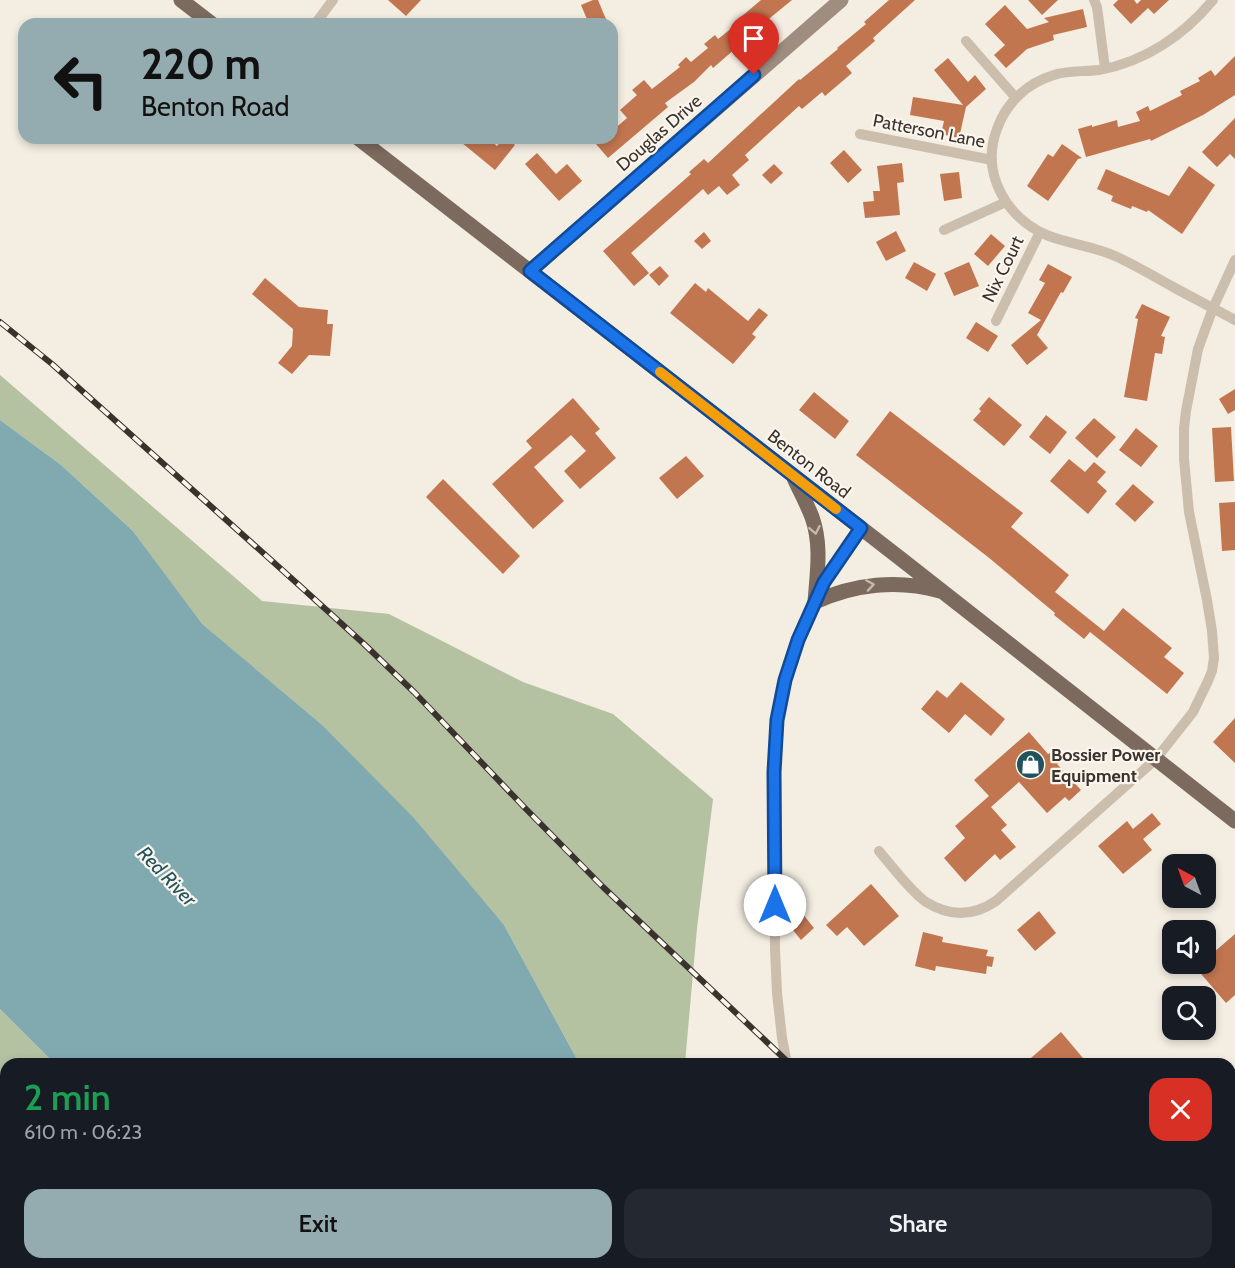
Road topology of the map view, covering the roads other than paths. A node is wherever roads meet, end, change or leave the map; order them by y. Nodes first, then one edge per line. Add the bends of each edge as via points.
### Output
1 (182, 0) edge
2 (333, 0) edge
3 (841, 0) edge
4 (1094, 0) edge
5 (1213, 0) edge
6 (204, 18) edge
7 (320, 18) edge
8 (966, 41) dead end
9 (1105, 68) junction
10 (1016, 98) junction
11 (860, 134) dead end
12 (366, 144) edge
13 (992, 160) junction
14 (1006, 202) junction
15 (944, 230) dead end
16 (1040, 232) junction
17 (1235, 260) edge
18 (530, 271) junction
19 (1213, 308) junction
20 (1235, 320) edge
21 (996, 321) dead end
22 (793, 476) junction
23 (861, 528) junction
24 (942, 591) junction
25 (815, 602) junction
26 (1156, 759) junction
27 (1235, 822) edge
28 (879, 851) dead end
29 (786, 1058) edge

1 - 6 main road
2 - 7 street
3 - 18 street, Douglas Drive
4 - 9 street
5 - 9 street via 1165,44 1131,61
8 - 10 street
9 - 10 street via 1055,74 1033,84
10 - 13 street via 1000,121
11 - 13 street, Patterson Lane
12 - 18 main road, Benton Road
13 - 14 street via 994,180
14 - 15 street
14 - 16 street
16 - 19 street via 1115,256
16 - 21 street, Nix Court
17 - 19 street
18 - 22 main road, Benton Road
19 - 20 street
19 - 26 street via 1190,388 1184,451 1186,494 1214,658 1193,712
22 - 23 main road, Benton Road
22 -> 25 main road via 813,518 819,558
23 - 24 main road, Benton Road
23 - 25 street
25 -> 24 main road via 882,584
24 - 26 main road, Benton Road
25 - 29 street via 785,680 777,720 775,938
26 - 27 main road, Benton Road
26 - 28 street via 996,901 970,913 926,902

